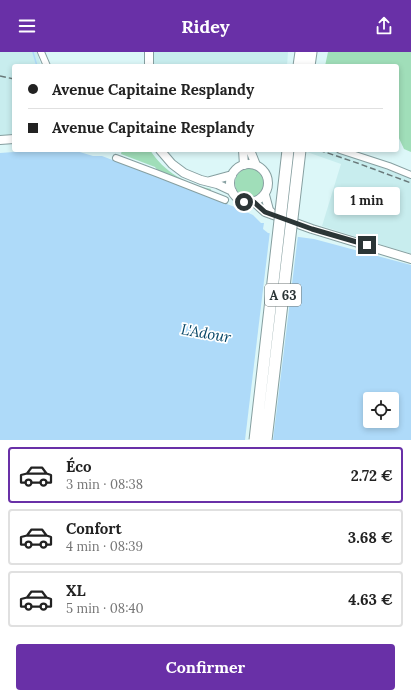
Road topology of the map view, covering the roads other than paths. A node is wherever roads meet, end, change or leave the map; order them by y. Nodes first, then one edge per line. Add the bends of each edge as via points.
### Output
1 (41, 52) edge
2 (149, 52) edge
3 (301, 52) edge
4 (311, 52) edge
5 (45, 64) edge
6 (149, 64) edge
7 (299, 64) edge
8 (309, 64) edge
9 (12, 139) edge
10 (0, 140) edge
11 (162, 152) edge
12 (243, 152) edge
13 (251, 152) edge
14 (288, 152) edge
15 (300, 152) edge
16 (346, 152) edge
17 (116, 158) dead end
18 (244, 164) junction
19 (256, 165) junction
20 (232, 175) junction
21 (411, 175) edge
22 (209, 181) junction
23 (232, 191) junction
24 (265, 195) junction
25 (225, 200) dead end
26 (254, 202) junction
27 (274, 214) junction
28 (411, 259) edge
29 (255, 440) edge
30 (266, 440) edge

1 - 5 street
2 - 6 main road
3 - 7 highway
4 - 8 highway
9 - 10 main road
11 - 22 main road via 172,164 184,172
12 - 18 main road
13 - 19 main road
14 - 29 highway, A 63, bridge
15 - 30 highway, A 63, bridge
16 - 21 street
17 - 25 street
18 - 19 main road
18 - 20 main road
19 - 24 main road via 268,178 269,184
20 - 22 main road
20 - 23 main road
22 - 23 main road
23 - 26 main road via 244,202
24 - 26 main road
24 - 27 main road via 269,210
26 - 27 main road via 265,212
27 - 28 main road via 312,229

